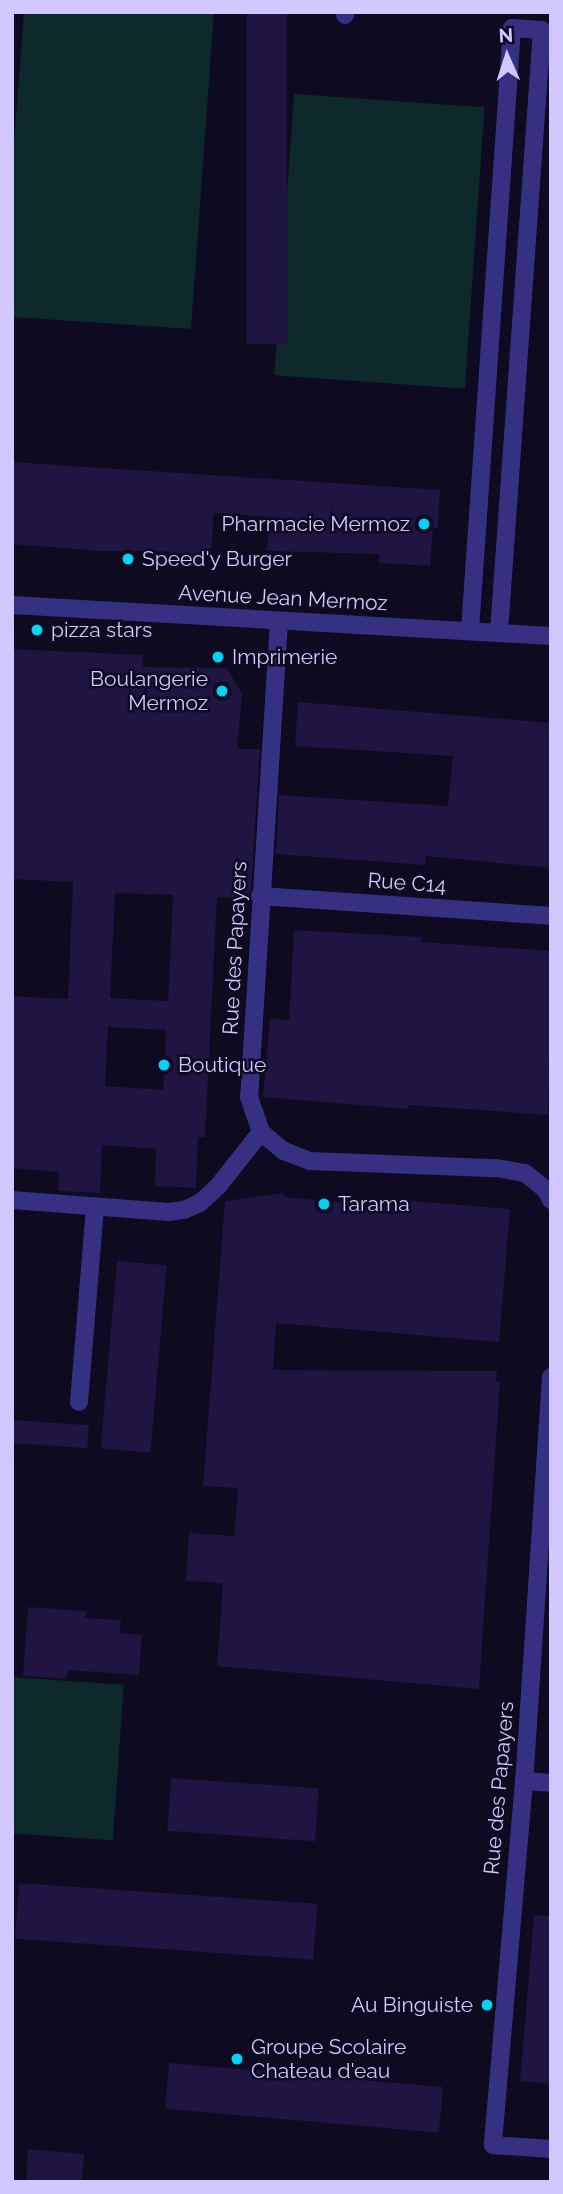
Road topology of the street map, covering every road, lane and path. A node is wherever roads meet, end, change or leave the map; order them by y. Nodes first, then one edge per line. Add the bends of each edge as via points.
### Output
1 (12, 605) edge
2 (279, 622) junction
3 (470, 630) junction
4 (499, 632) junction
5 (551, 636) edge
6 (260, 896) junction
7 (551, 916) edge
8 (261, 1132) junction
9 (551, 1199) edge
10 (12, 1200) edge
11 (95, 1207) junction
12 (551, 1377) edge
13 (79, 1402) dead end
14 (524, 1781) junction
15 (551, 1783) edge
16 (551, 2149) edge

1 - 2 street, Avenue Jean Mermoz
2 - 3 street, Avenue Jean Mermoz
2 - 6 street, Rue des Papayers
3 - 4 street, Avenue Jean Mermoz
3 - 4 street via 512,28 542,30
4 - 5 street, Avenue Jean Mermoz
6 - 7 street, Rue C14
6 - 8 street, Rue des Papayers via 249,1097
8 - 9 street via 284,1151 310,1161 524,1173
8 - 11 street via 200,1203 169,1212
10 - 11 street
11 - 13 street
12 - 14 street, Rue des Papayers
14 - 15 street
14 - 16 street, Rue des Papayers via 492,2145

